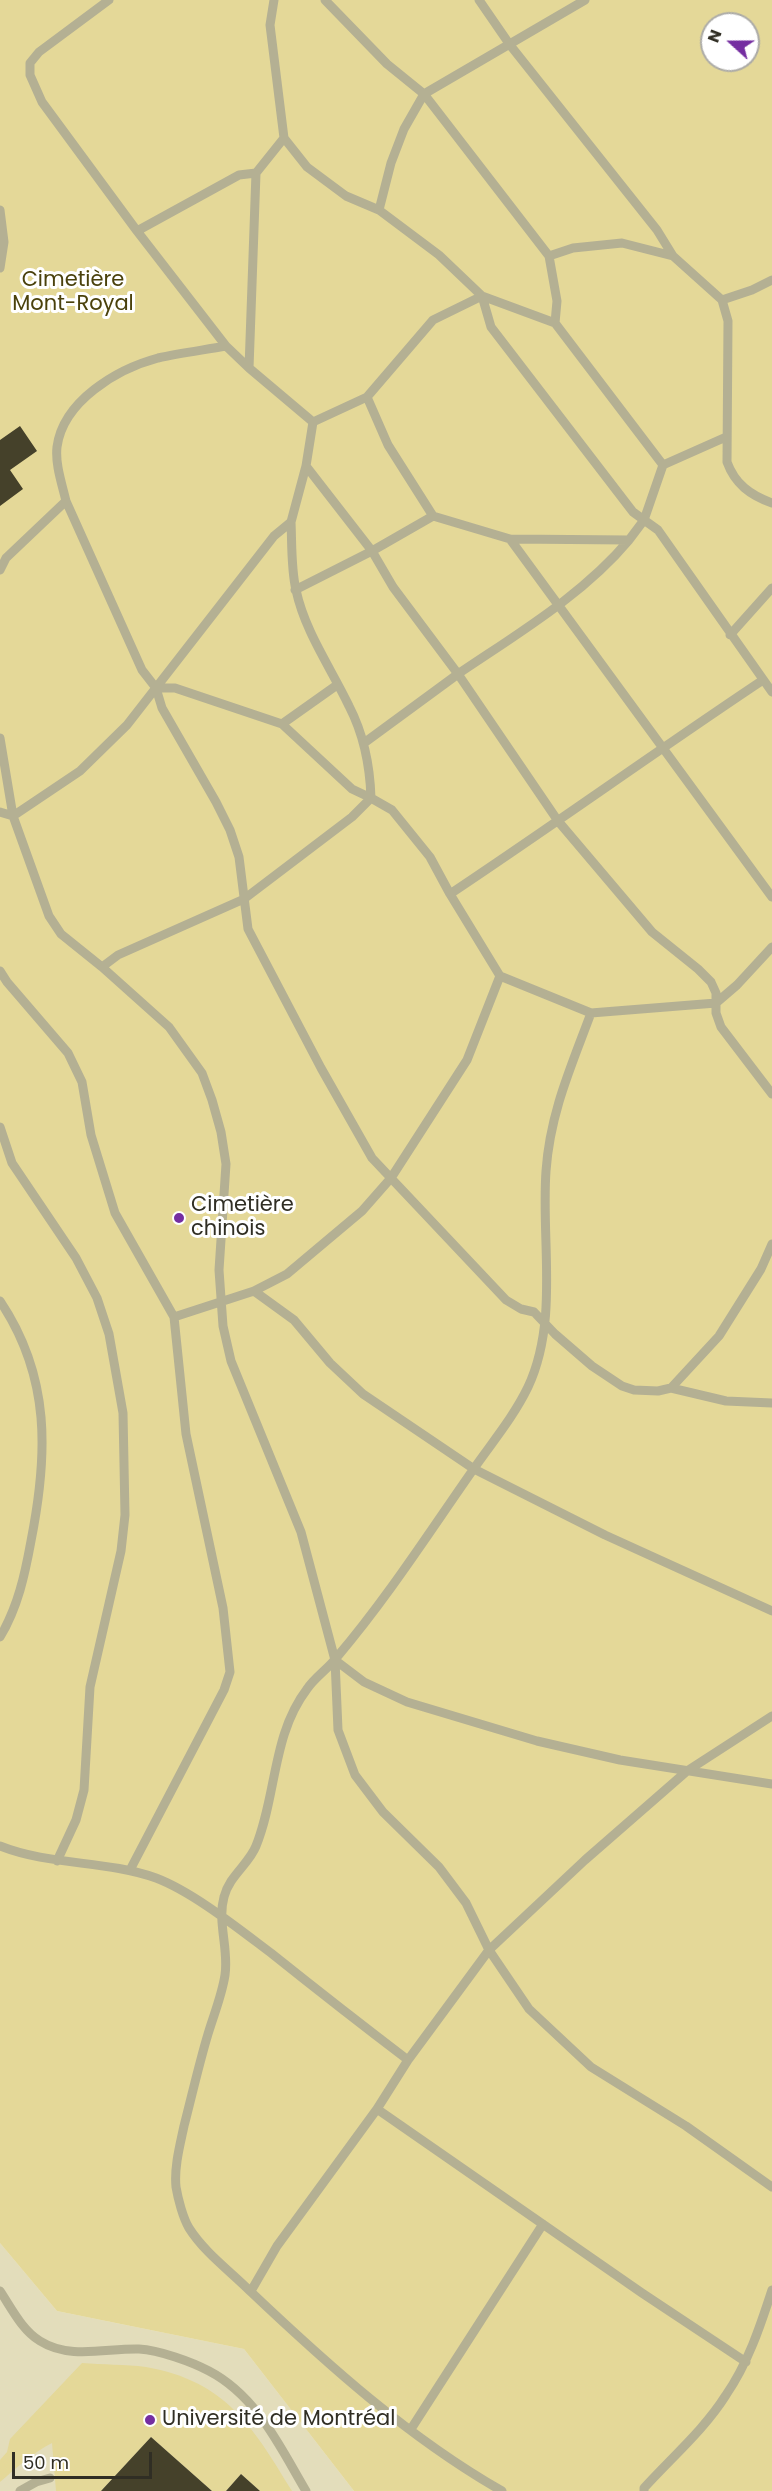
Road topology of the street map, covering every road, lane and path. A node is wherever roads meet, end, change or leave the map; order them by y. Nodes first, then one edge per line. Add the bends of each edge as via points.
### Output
1 (108, 0) edge
2 (274, 0) edge
3 (325, 0) edge
4 (479, 0) edge
5 (585, 0) edge
6 (510, 45) junction
7 (424, 94) junction
8 (284, 138) junction
9 (256, 173) junction
10 (0, 210) edge
11 (379, 210) junction
12 (137, 231) junction
13 (549, 256) junction
14 (673, 256) junction
15 (0, 268) edge
16 (772, 280) edge
17 (482, 296) junction
18 (722, 300) junction
19 (555, 323) junction
20 (226, 346) junction
21 (249, 368) junction
22 (367, 397) junction
23 (313, 422) junction
24 (726, 437) junction
25 (663, 465) junction
26 (306, 466) junction
27 (66, 501) junction
28 (772, 503) edge
29 (433, 516) junction
30 (644, 520) junction
31 (291, 522) junction
32 (510, 539) junction
33 (629, 540) junction
34 (372, 551) junction
35 (0, 570) edge
36 (772, 588) edge
37 (296, 590) junction
38 (558, 605) junction
39 (730, 634) junction
40 (458, 674) junction
41 (763, 680) junction
42 (337, 685) junction
43 (156, 688) junction
44 (772, 692) edge
45 (282, 724) junction
46 (0, 738) edge
47 (364, 743) junction
48 (662, 747) junction
49 (371, 798) junction
50 (0, 812) edge
51 (14, 816) junction
52 (558, 821) junction
53 (450, 894) junction
54 (772, 897) edge
55 (244, 898) junction
56 (772, 946) edge
57 (102, 967) junction
58 (0, 970) edge
59 (500, 976) junction
60 (716, 1003) junction
61 (591, 1013) junction
62 (772, 1094) edge
63 (0, 1127) edge
64 (391, 1178) junction
65 (772, 1244) edge
66 (254, 1291) junction
67 (0, 1301) edge
68 (221, 1302) junction
69 (174, 1317) junction
70 (544, 1320) junction
71 (671, 1388) junction
72 (772, 1403) edge
73 (474, 1468) junction
74 (772, 1611) edge
75 (0, 1637) edge
76 (335, 1660) junction
77 (772, 1716) edge
78 (687, 1771) junction
79 (772, 1784) edge
80 (0, 1846) edge
81 (57, 1862) junction
82 (130, 1870) junction
83 (222, 1917) junction
84 (489, 1950) junction
85 (408, 2060) junction
86 (377, 2109) junction
87 (772, 2187) edge
88 (543, 2224) junction
89 (772, 2290) edge
90 (0, 2291) edge
91 (251, 2291) junction
92 (746, 2361) junction
93 (411, 2430) junction
94 (50, 2478) dead end
95 (642, 2490) edge
96 (20, 2491) edge
97 (306, 2491) edge
98 (502, 2491) edge

1 - 12 lane via 39,51 30,63 30,75 42,102
2 - 8 lane via 270,25
3 - 7 lane via 387,64
4 - 6 lane
5 - 6 lane
6 - 7 lane
6 - 14 lane via 657,230
7 - 11 lane via 404,129
7 - 13 lane
8 - 9 lane
8 - 11 lane via 307,167 346,195
9 - 12 lane via 239,175
9 - 21 lane
10 - 15 lane via 4,242
11 - 17 lane via 439,255
12 - 20 lane
13 - 14 lane via 573,248 622,243
13 - 19 lane via 557,301
14 - 18 lane
16 - 18 lane
17 - 19 lane
17 - 22 lane via 433,320
17 - 30 lane via 490,327 633,512
18 - 24 lane via 728,321
19 - 25 lane
20 - 21 lane
20 - 27 lane via 158,358 113,376 72,411 61,429 57,449
21 - 23 lane
22 - 23 lane
22 - 29 lane via 388,445
23 - 26 lane
24 - 25 lane
24 - 28 lane via 732,477 743,488
25 - 30 lane
26 - 31 lane
26 - 34 lane
27 - 35 lane via 6,558
27 - 43 lane via 142,670
29 - 32 lane
29 - 34 lane
30 - 33 lane
30 - 39 lane via 658,530
31 - 37 lane
31 - 43 lane via 274,536
32 - 33 lane
32 - 38 lane
33 - 38 lane
34 - 37 lane
34 - 40 lane via 393,588
36 - 39 lane
37 - 42 lane
38 - 40 lane
38 - 48 lane
39 - 41 lane
40 - 47 lane
40 - 52 lane
41 - 44 lane
41 - 48 lane
42 - 45 lane
42 - 47 lane
43 - 45 lane via 175,688
43 - 51 lane via 127,725 80,771
43 - 55 lane via 162,708 230,830
45 - 49 lane via 352,789
46 - 51 lane
47 - 49 lane
48 - 52 lane
48 - 54 lane
49 - 53 lane via 392,810 410,830 430,856
49 - 55 lane via 352,817
50 - 51 lane
51 - 57 lane via 49,916 61,934
52 - 53 lane
52 - 60 lane via 652,932 711,982
53 - 59 lane
55 - 57 lane via 118,955
55 - 64 lane via 248,929 305,1038 372,1158
56 - 60 lane
57 - 68 lane via 169,1027 206,1082 226,1164 219,1270
58 - 69 lane via 68,1053 82,1082 91,1135 115,1213
59 - 61 lane
59 - 64 lane via 467,1060
60 - 61 lane
60 - 62 lane via 721,1027
61 - 70 lane via 560,1090 550,1133 543,1220
63 - 81 lane via 12,1163 76,1258 97,1298 109,1334 123,1413 125,1515 121,1551 90,1687 84,1790 76,1820
64 - 66 lane via 362,1212 287,1274
64 - 70 lane via 506,1300
65 - 71 lane via 719,1336
66 - 68 lane
66 - 73 lane via 294,1320 363,1394
67 - 75 lane via 23,1341 33,1371 43,1439 41,1480 27,1562 18,1599
68 - 69 lane
68 - 76 lane via 231,1361 301,1532
69 - 82 lane via 186,1434 223,1608 230,1672
70 - 71 lane via 592,1366 622,1386 658,1391
70 - 73 lane via 540,1353 530,1382 514,1414
71 - 72 lane via 726,1401
73 - 74 lane via 605,1535
73 - 76 lane via 418,1552
76 - 78 lane via 364,1682 407,1702 537,1741
76 - 83 lane via 307,1689 291,1717 279,1745 270,1798 255,1850 230,1882
76 - 84 lane via 338,1730 355,1776 383,1812 439,1867 466,1903
77 - 78 lane
78 - 79 lane
78 - 84 lane
80 - 81 lane
81 - 82 lane
82 - 83 lane via 180,1890
83 - 85 lane
83 - 91 lane via 226,1969 180,2144 176,2187 188,2227
84 - 85 lane
84 - 87 lane via 529,2009 591,2067 686,2126
85 - 86 lane
86 - 88 lane
86 - 91 lane via 277,2246
88 - 92 lane
88 - 93 lane
89 - 92 lane
90 - 97 lane via 25,2329 51,2346 96,2353 140,2349 210,2371 252,2405
91 - 93 lane
92 - 95 lane via 726,2397
93 - 98 lane
94 - 96 lane

